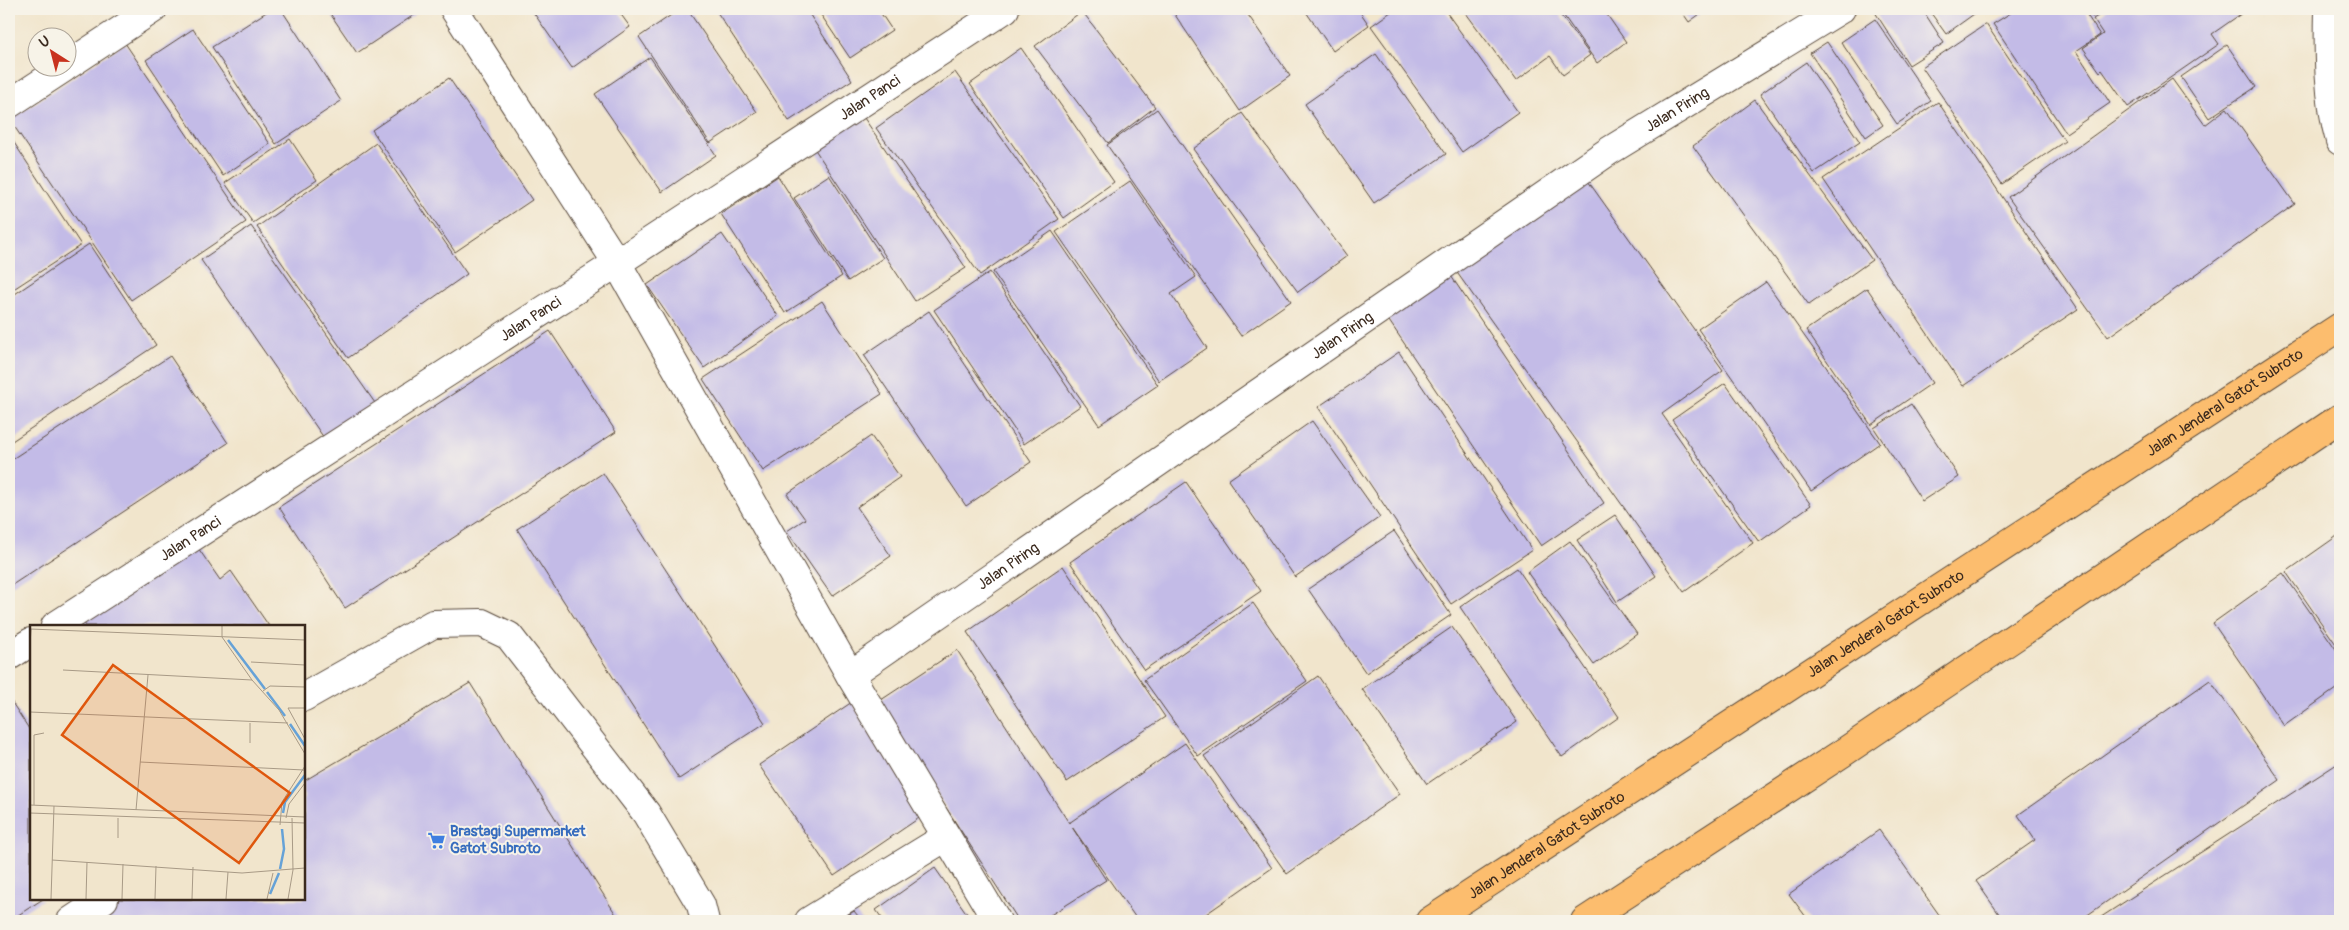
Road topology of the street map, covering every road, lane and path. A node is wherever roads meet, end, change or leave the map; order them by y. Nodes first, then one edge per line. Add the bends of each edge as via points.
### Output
1 (153, 9) edge
2 (454, 9) edge
3 (1005, 9) edge
4 (1841, 9) edge
5 (2329, 9) edge
6 (78, 58) edge
7 (49, 78) edge
8 (9, 104) edge
9 (2340, 141) edge
10 (617, 264) junction
11 (2340, 327) edge
12 (2340, 418) edge
13 (57, 625) edge
14 (30, 643) edge
15 (9, 656) edge
16 (850, 675) junction
17 (305, 696) edge
18 (946, 837) junction
19 (102, 900) edge
20 (70, 921) edge
21 (705, 921) edge
22 (809, 921) edge
23 (997, 921) edge
24 (1430, 921) edge
25 (1585, 921) edge

1 - 6 street
2 - 10 street
3 - 10 street, Jalan Panci
4 - 16 street, Jalan Piring via 1610,151
5 - 9 street via 2328,52 2335,124
7 - 8 street
10 - 13 street, Jalan Panci
10 - 16 street
11 - 24 main road, Jalan Jenderal Gatot Subroto
12 - 25 main road via 1844,752
14 - 15 street
16 - 18 street
17 - 21 street via 433,624 482,623 509,636 646,813 701,905
18 - 22 street
18 - 23 street
19 - 20 street

